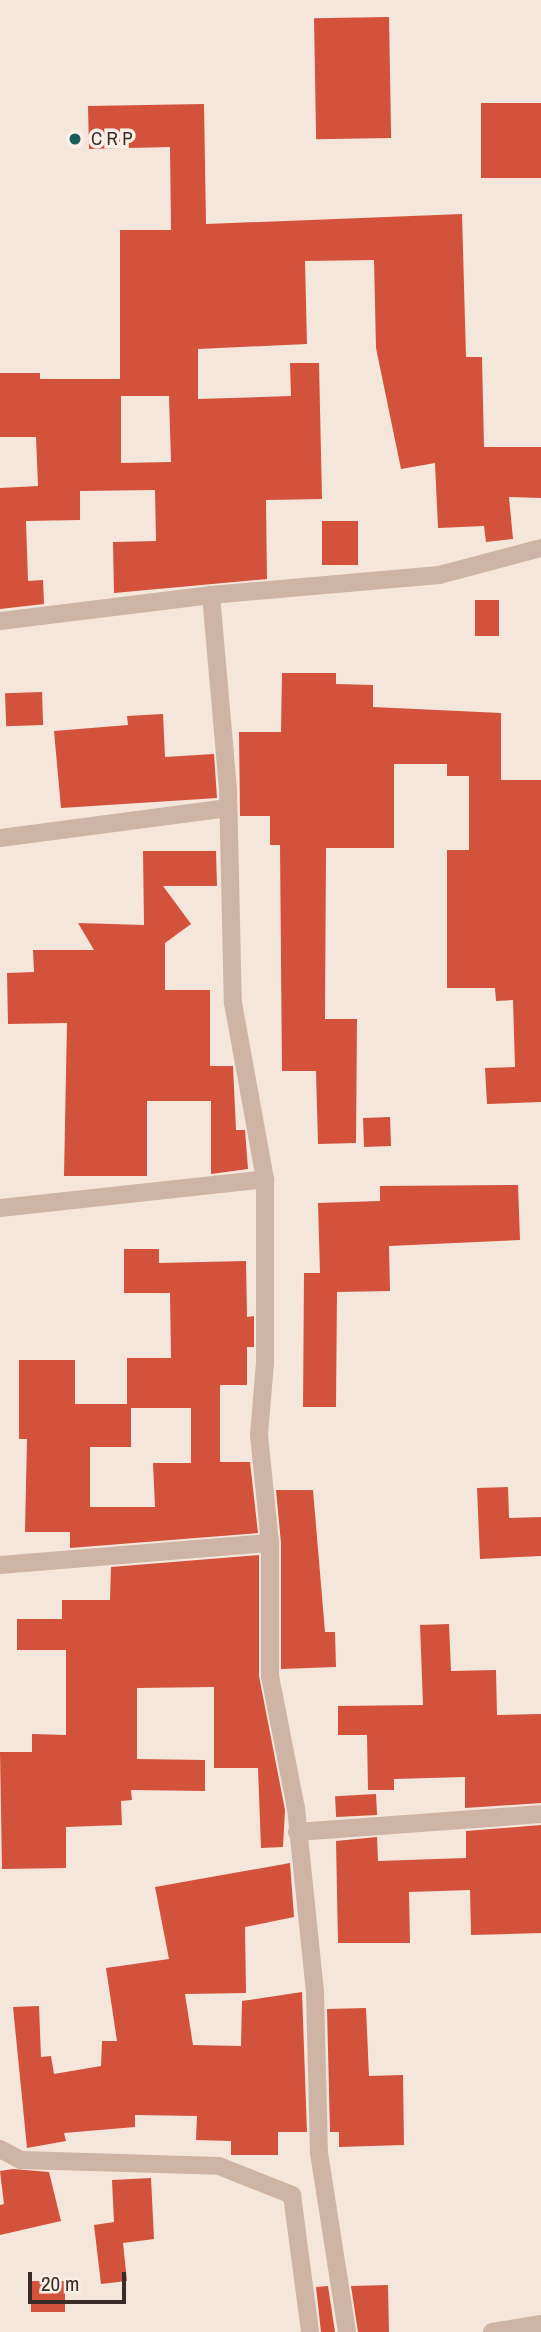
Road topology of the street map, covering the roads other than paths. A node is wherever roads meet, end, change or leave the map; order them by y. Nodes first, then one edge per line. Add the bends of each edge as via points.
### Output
1 (541, 548) edge
2 (211, 595) junction
3 (0, 621) edge
4 (228, 808) junction
5 (0, 838) edge
6 (265, 1179) junction
7 (0, 1208) edge
8 (270, 1543) junction
9 (0, 1565) edge
10 (541, 1814) edge
11 (297, 1832) junction
12 (0, 2149) edge
13 (541, 2324) edge
14 (310, 2332) edge
15 (347, 2332) edge
16 (492, 2332) edge

1 - 2 street via 439,575
2 - 3 street
2 - 4 street
4 - 5 street
4 - 6 street via 233,1003
6 - 7 street
6 - 8 street via 265,1363 259,1435
8 - 9 street
8 - 11 street via 271,1676 292,1780
10 - 11 street
11 - 15 street via 314,1990 320,2153
12 - 14 street via 21,2160 219,2166 292,2195
13 - 16 street

